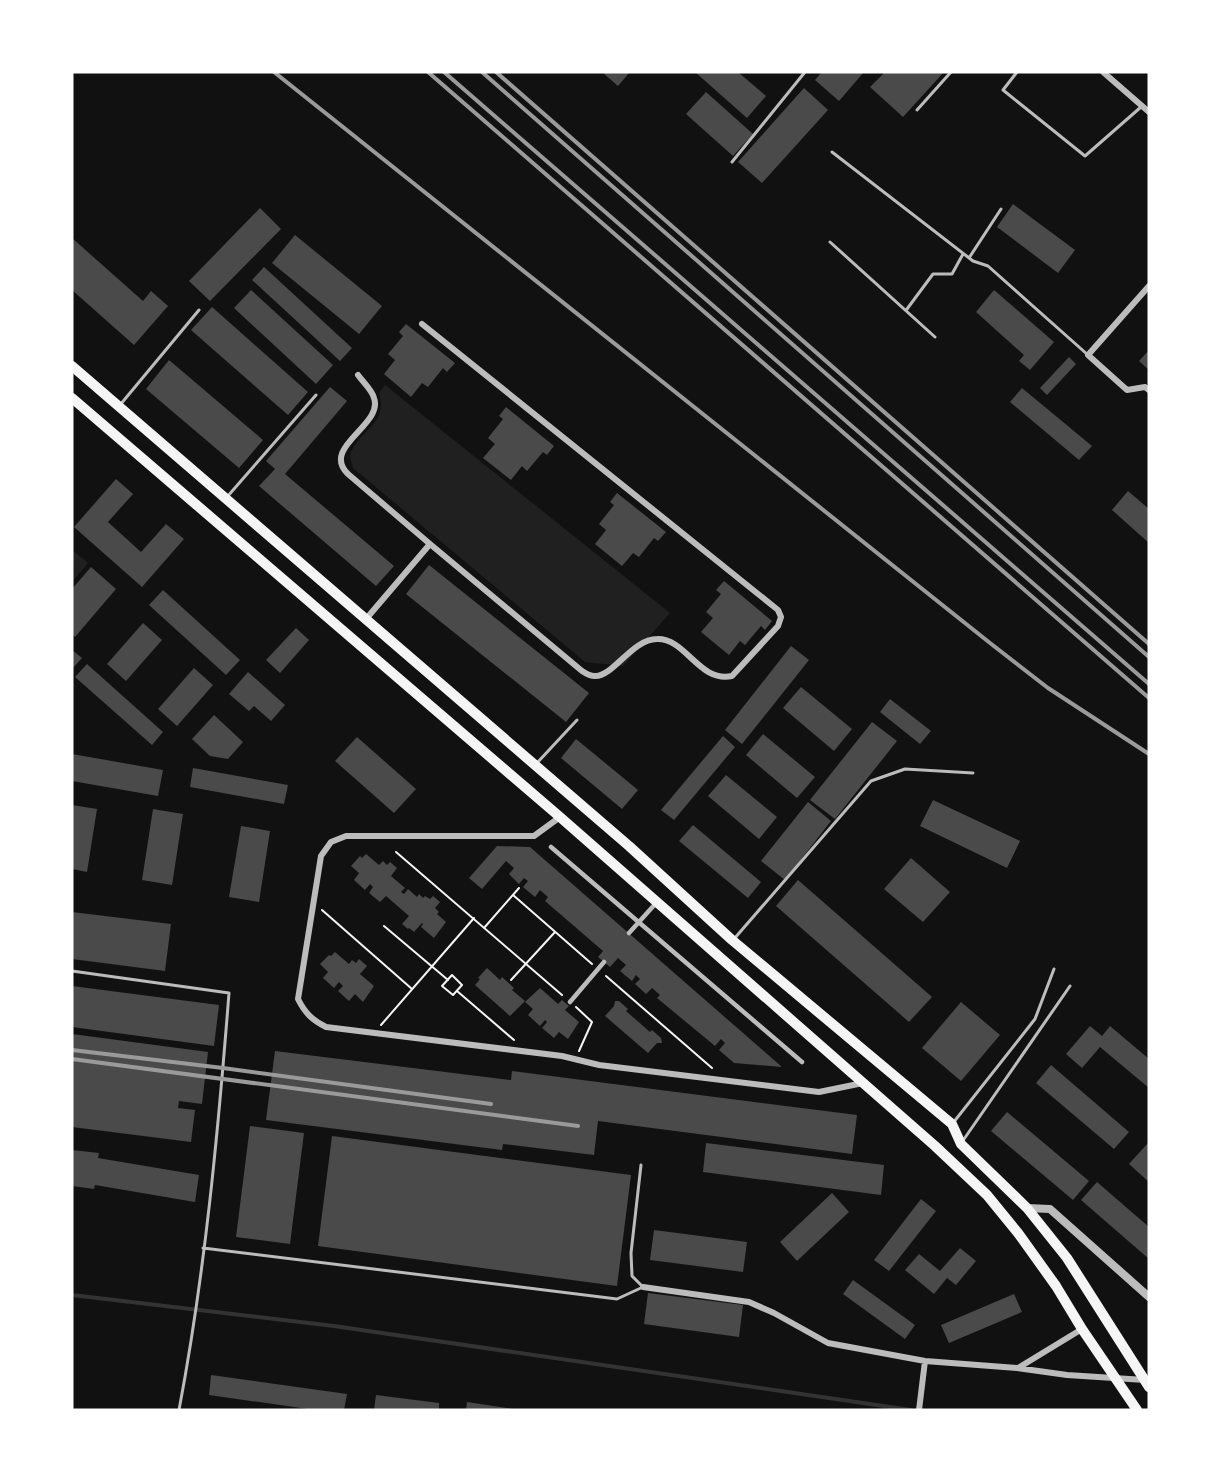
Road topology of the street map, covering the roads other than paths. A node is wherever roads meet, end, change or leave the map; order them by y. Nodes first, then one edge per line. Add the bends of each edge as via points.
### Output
1 (805, 72) edge
2 (951, 72) edge
3 (1017, 72) edge
4 (1103, 72) edge
5 (1143, 106) junction
6 (917, 110) dead end
7 (1149, 112) edge
8 (832, 152) dead end
9 (732, 162) dead end
10 (1001, 209) dead end
11 (830, 242) dead end
12 (963, 254) junction
13 (969, 258) junction
14 (1149, 286) edge
15 (907, 309) junction
16 (199, 310) dead end
17 (422, 324) dead end
18 (935, 337) dead end
19 (1088, 355) junction
20 (72, 366) edge
21 (358, 375) dead end
22 (1149, 390) edge
23 (316, 394) dead end
24 (72, 398) edge
25 (119, 407) junction
26 (225, 498) junction
27 (430, 544) junction
28 (366, 619) junction
29 (577, 720) dead end
30 (535, 765) junction
31 (973, 773) dead end
32 (560, 817) junction
33 (551, 847) dead end
34 (657, 902) junction
35 (639, 922) junction
36 (629, 933) dead end
37 (732, 940) junction
38 (604, 963) dead end
39 (1054, 969) dead end
40 (72, 971) edge
41 (1070, 986) dead end
42 (570, 1002) road end
43 (802, 1062) dead end
44 (863, 1083) junction
45 (952, 1124) junction
46 (962, 1144) junction
47 (640, 1165) dead end
48 (1027, 1208) junction
49 (204, 1248) junction
50 (643, 1287) junction
51 (1149, 1297) edge
52 (1082, 1329) junction
53 (925, 1361) junction
54 (1017, 1368) junction
55 (1149, 1380) edge
56 (1149, 1387) edge
57 (179, 1410) edge
58 (918, 1410) edge
59 (1137, 1410) edge

1 - 9 lane
2 - 6 lane
3 - 5 lane via 1003,90 1085,156
4 - 5 street
5 - 7 street
8 - 12 lane
10 - 13 lane
11 - 15 lane
12 - 13 lane
12 - 15 lane via 952,274 933,274
13 - 19 lane via 987,266
14 - 19 street
15 - 18 lane
16 - 25 lane
17 - 27 street via 778,610 781,617 778,626 732,676 712,675 661,638 649,639 607,672 595,676 582,671
19 - 22 street via 1127,390
20 - 25 highway
21 - 27 street via 375,398 375,410 344,449 341,465
23 - 26 lane
24 - 32 highway
25 - 26 highway
26 - 28 highway
27 - 28 street
28 - 30 highway
29 - 30 lane
30 - 37 highway
31 - 37 lane via 905,769 871,781
32 - 34 highway
32 - 44 street via 534,836 338,838 321,856 298,999 304,1011 326,1027 599,1065 819,1092
33 - 35 street
34 - 35 street
34 - 44 highway
35 - 36 street
35 - 43 street
37 - 45 highway
38 - 42 street
39 - 45 lane via 1035,1019
40 - 49 lane via 229,993
41 - 46 lane
44 - 52 highway via 987,1195 1056,1286
45 - 46 highway
46 - 48 highway
47 - 50 lane via 631,1253 632,1276
48 - 51 street via 1050,1209
48 - 56 highway via 1067,1258
49 - 50 lane via 617,1299
49 - 57 lane
50 - 53 street via 749,1302 828,1343
52 - 54 street
52 - 59 highway
53 - 54 street
53 - 58 street
54 - 55 street

